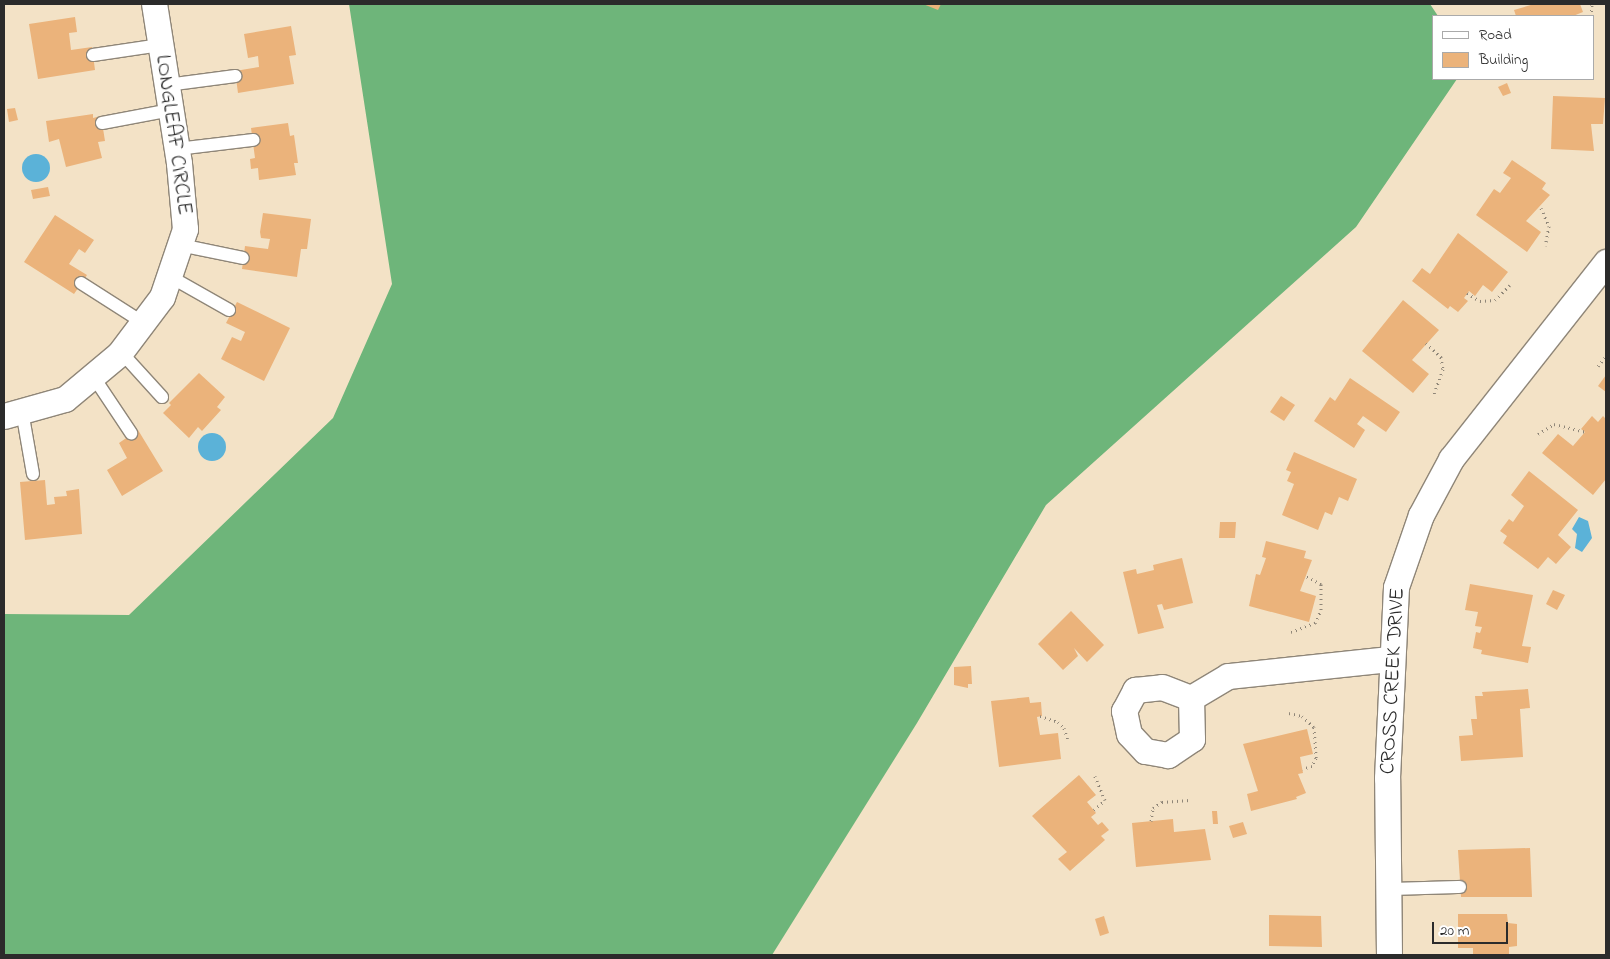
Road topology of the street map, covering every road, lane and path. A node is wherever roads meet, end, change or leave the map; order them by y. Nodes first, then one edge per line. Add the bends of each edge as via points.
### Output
1 (154, 4) edge
2 (160, 45) junction
3 (93, 55) dead end
4 (235, 76) dead end
5 (167, 85) junction
6 (170, 110) junction
7 (102, 123) dead end
8 (253, 140) dead end
9 (177, 149) junction
10 (1541, 208) dead end
11 (180, 245) junction
12 (1546, 246) dead end
13 (243, 258) dead end
14 (1606, 262) edge
15 (169, 276) junction
16 (81, 283) dead end
17 (1510, 285) dead end
18 (1467, 293) dead end
19 (229, 310) dead end
20 (142, 322) junction
21 (1426, 343) dead end
22 (120, 352) junction
23 (1606, 356) edge
24 (1598, 366) dead end
25 (93, 376) junction
26 (1434, 394) dead end
27 (162, 397) dead end
28 (13, 413) edge
29 (131, 432) dead end
30 (1585, 432) dead end
31 (1538, 434) dead end
32 (33, 474) dead end
33 (1304, 575) dead end
34 (1291, 632) dead end
35 (1391, 658) junction
36 (1192, 698) dead end
37 (1289, 713) dead end
38 (1040, 716) dead end
39 (1068, 740) dead end
40 (1302, 769) dead end
41 (1096, 776) dead end
42 (1190, 800) dead end
43 (1094, 810) dead end
44 (1151, 821) dead end
45 (1460, 887) dead end
46 (1388, 889) junction
47 (1389, 955) edge

1 - 2 street, LONGLEAF CIRCLE
2 - 3 lane
2 - 5 street, LONGLEAF CIRCLE
4 - 5 lane
5 - 6 street, LONGLEAF CIRCLE
6 - 7 lane
6 - 9 street, LONGLEAF CIRCLE
8 - 9 lane
9 - 11 street, LONGLEAF CIRCLE via 186,229
10 - 12 path via 1549,226
11 - 13 lane
11 - 15 street, LONGLEAF CIRCLE
14 - 35 street, CROSS CREEK DRIVE via 1451,459 1421,515 1396,587
15 - 19 lane
15 - 20 street, LONGLEAF CIRCLE via 162,297
16 - 20 lane
17 - 18 path via 1495,300 1480,301
20 - 22 street, LONGLEAF CIRCLE
21 - 26 path via 1441,357 1443,369
22 - 25 street, LONGLEAF CIRCLE
22 - 27 lane
23 - 24 path
25 - 28 street, LONGLEAF CIRCLE via 65,399
25 - 29 lane
28 - 32 lane
30 - 31 path via 1554,424
33 - 34 path via 1321,584 1321,610 1315,623
35 - 36 street via 1228,676
35 - 46 street, CROSS CREEK DRIVE
37 - 40 path via 1302,716 1314,727 1316,758 1312,766
38 - 39 path via 1058,722
41 - 43 path via 1105,800
42 - 44 path via 1162,802 1153,808
45 - 46 lane
46 - 47 street, CROSS CREEK DRIVE

